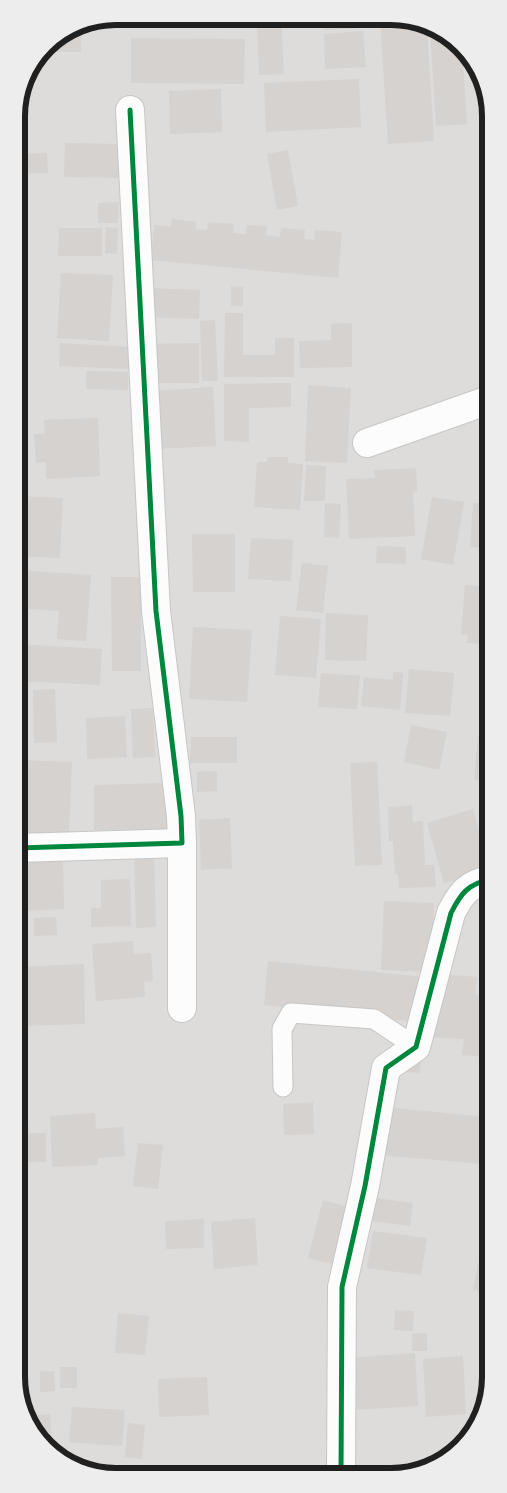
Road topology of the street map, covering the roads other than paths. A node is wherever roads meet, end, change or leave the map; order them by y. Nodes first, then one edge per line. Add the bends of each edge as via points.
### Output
1 (130, 110) dead end
2 (482, 402) edge
3 (368, 443) dead end
4 (182, 843) junction
5 (25, 848) edge
6 (482, 881) edge
7 (182, 1008) dead end
8 (416, 1047) junction
9 (284, 1087) dead end
10 (341, 1468) edge

1 - 4 street via 156,612
2 - 3 street
4 - 5 street
4 - 7 street
6 - 8 street via 460,896 451,913
8 - 9 lane via 374,1019 291,1013 282,1029
8 - 10 street via 386,1068 365,1186 342,1287

